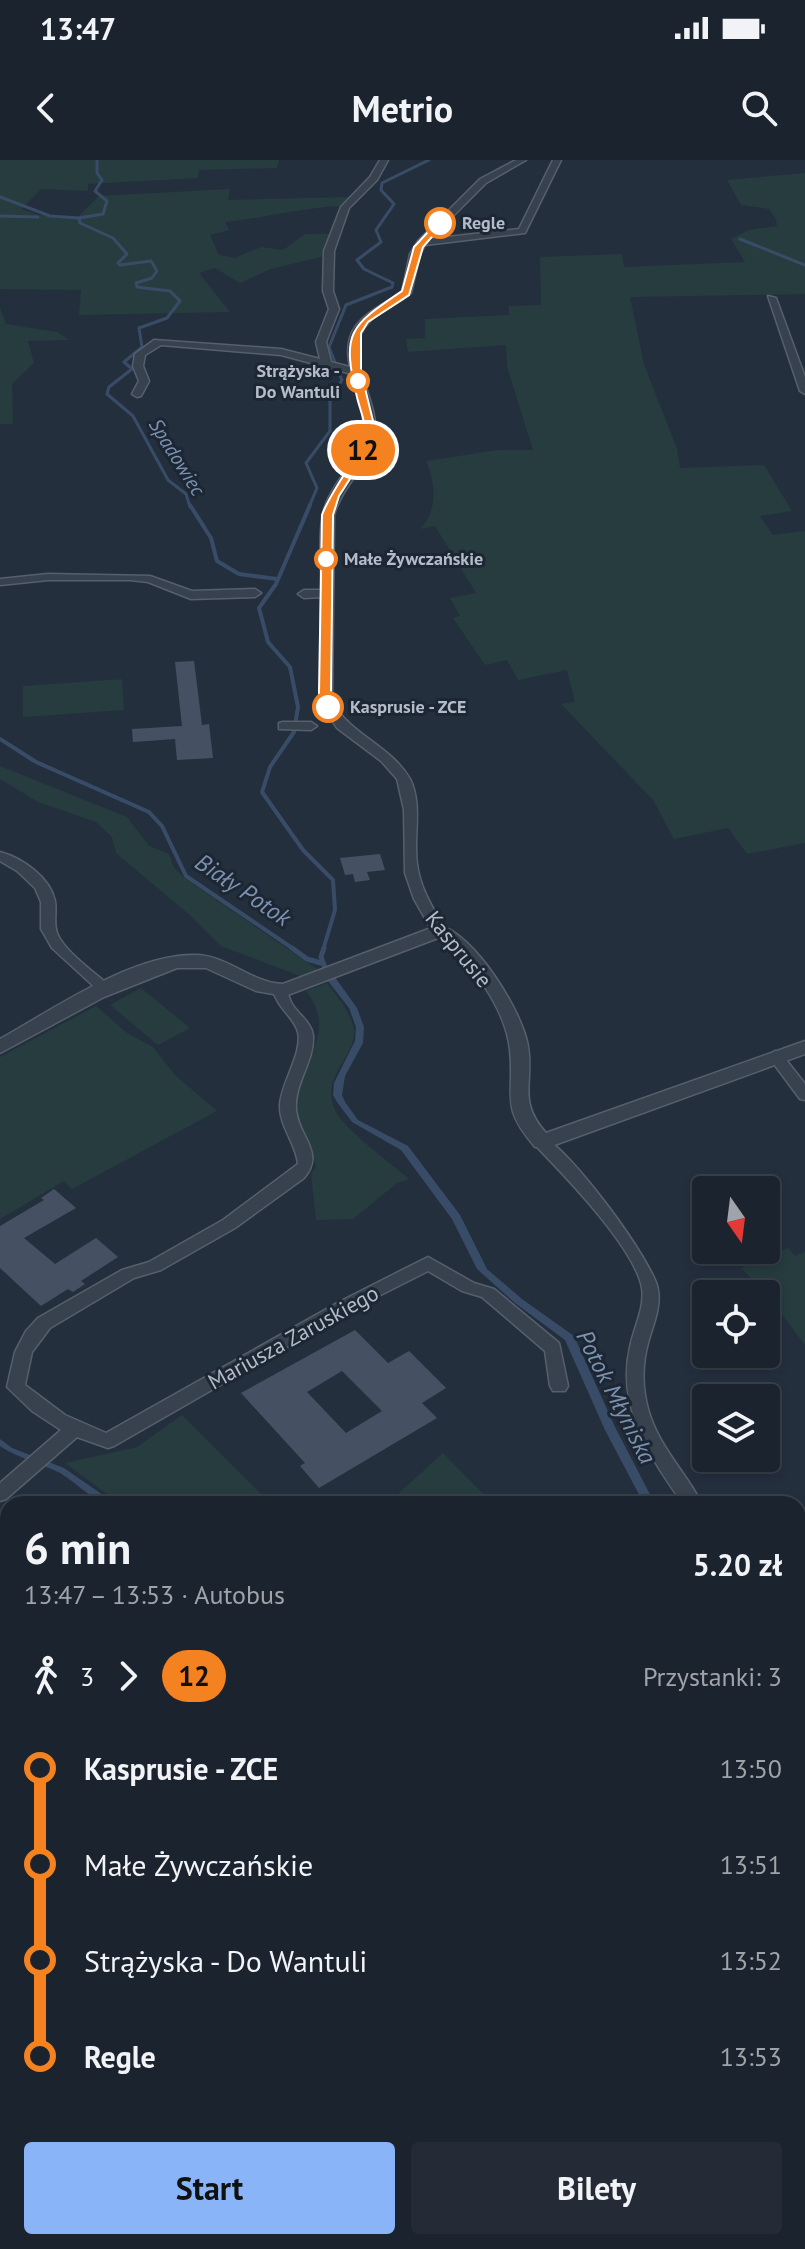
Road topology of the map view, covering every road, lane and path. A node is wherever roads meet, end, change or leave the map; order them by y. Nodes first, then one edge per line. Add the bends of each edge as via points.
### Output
1 (384, 160) edge
2 (522, 160) edge
3 (557, 160) edge
4 (421, 243) junction
5 (771, 298) dead end
6 (333, 365) junction
7 (356, 372) junction
8 (805, 391) edge
9 (137, 394) dead end
10 (0, 582) edge
11 (255, 593) dead end
12 (326, 593) junction
13 (304, 594) dead end
14 (283, 726) dead end
15 (311, 726) dead end
16 (0, 856) edge
17 (439, 931) junction
18 (106, 990) junction
19 (280, 990) junction
20 (0, 1047) edge
21 (805, 1047) edge
22 (775, 1056) junction
23 (805, 1095) edge
24 (542, 1142) junction
25 (559, 1386) dead end
26 (73, 1430) junction
27 (0, 1494) edge
28 (688, 1496) edge

1 - 6 street via 345,207 329,251 328,291 334,309 321,342
2 - 4 street via 483,181
3 - 4 street via 522,231
4 - 7 street via 406,293 358,329
5 - 8 street
6 - 7 street
6 - 9 street via 266,350 154,343 140,354 144,381
7 - 12 street, Kasprusie via 370,433 329,506
10 - 11 street via 130,577 191,595
12 - 13 street
12 - 17 street, Kasprusie via 326,702 339,724 388,761 404,782 411,872
14 - 15 street
16 - 18 street via 19,863 43,890 52,939
17 - 19 street
17 - 24 street, Kasprusie via 475,966 509,1018 519,1050 517,1106
18 - 19 street via 156,966 187,960 211,963 262,988
18 - 20 street
19 - 26 street via 284,1005 305,1031 288,1109 306,1165 229,1224 155,1266 128,1274 34,1331 16,1387
21 - 22 street
22 - 23 street
22 - 24 street
24 - 28 street, Kasprusie via 580,1184 647,1279 650,1306 634,1369 637,1405 653,1444
25 - 26 street, Mariusza Zaruskiego via 553,1348 488,1293 428,1263 108,1441
26 - 27 street

